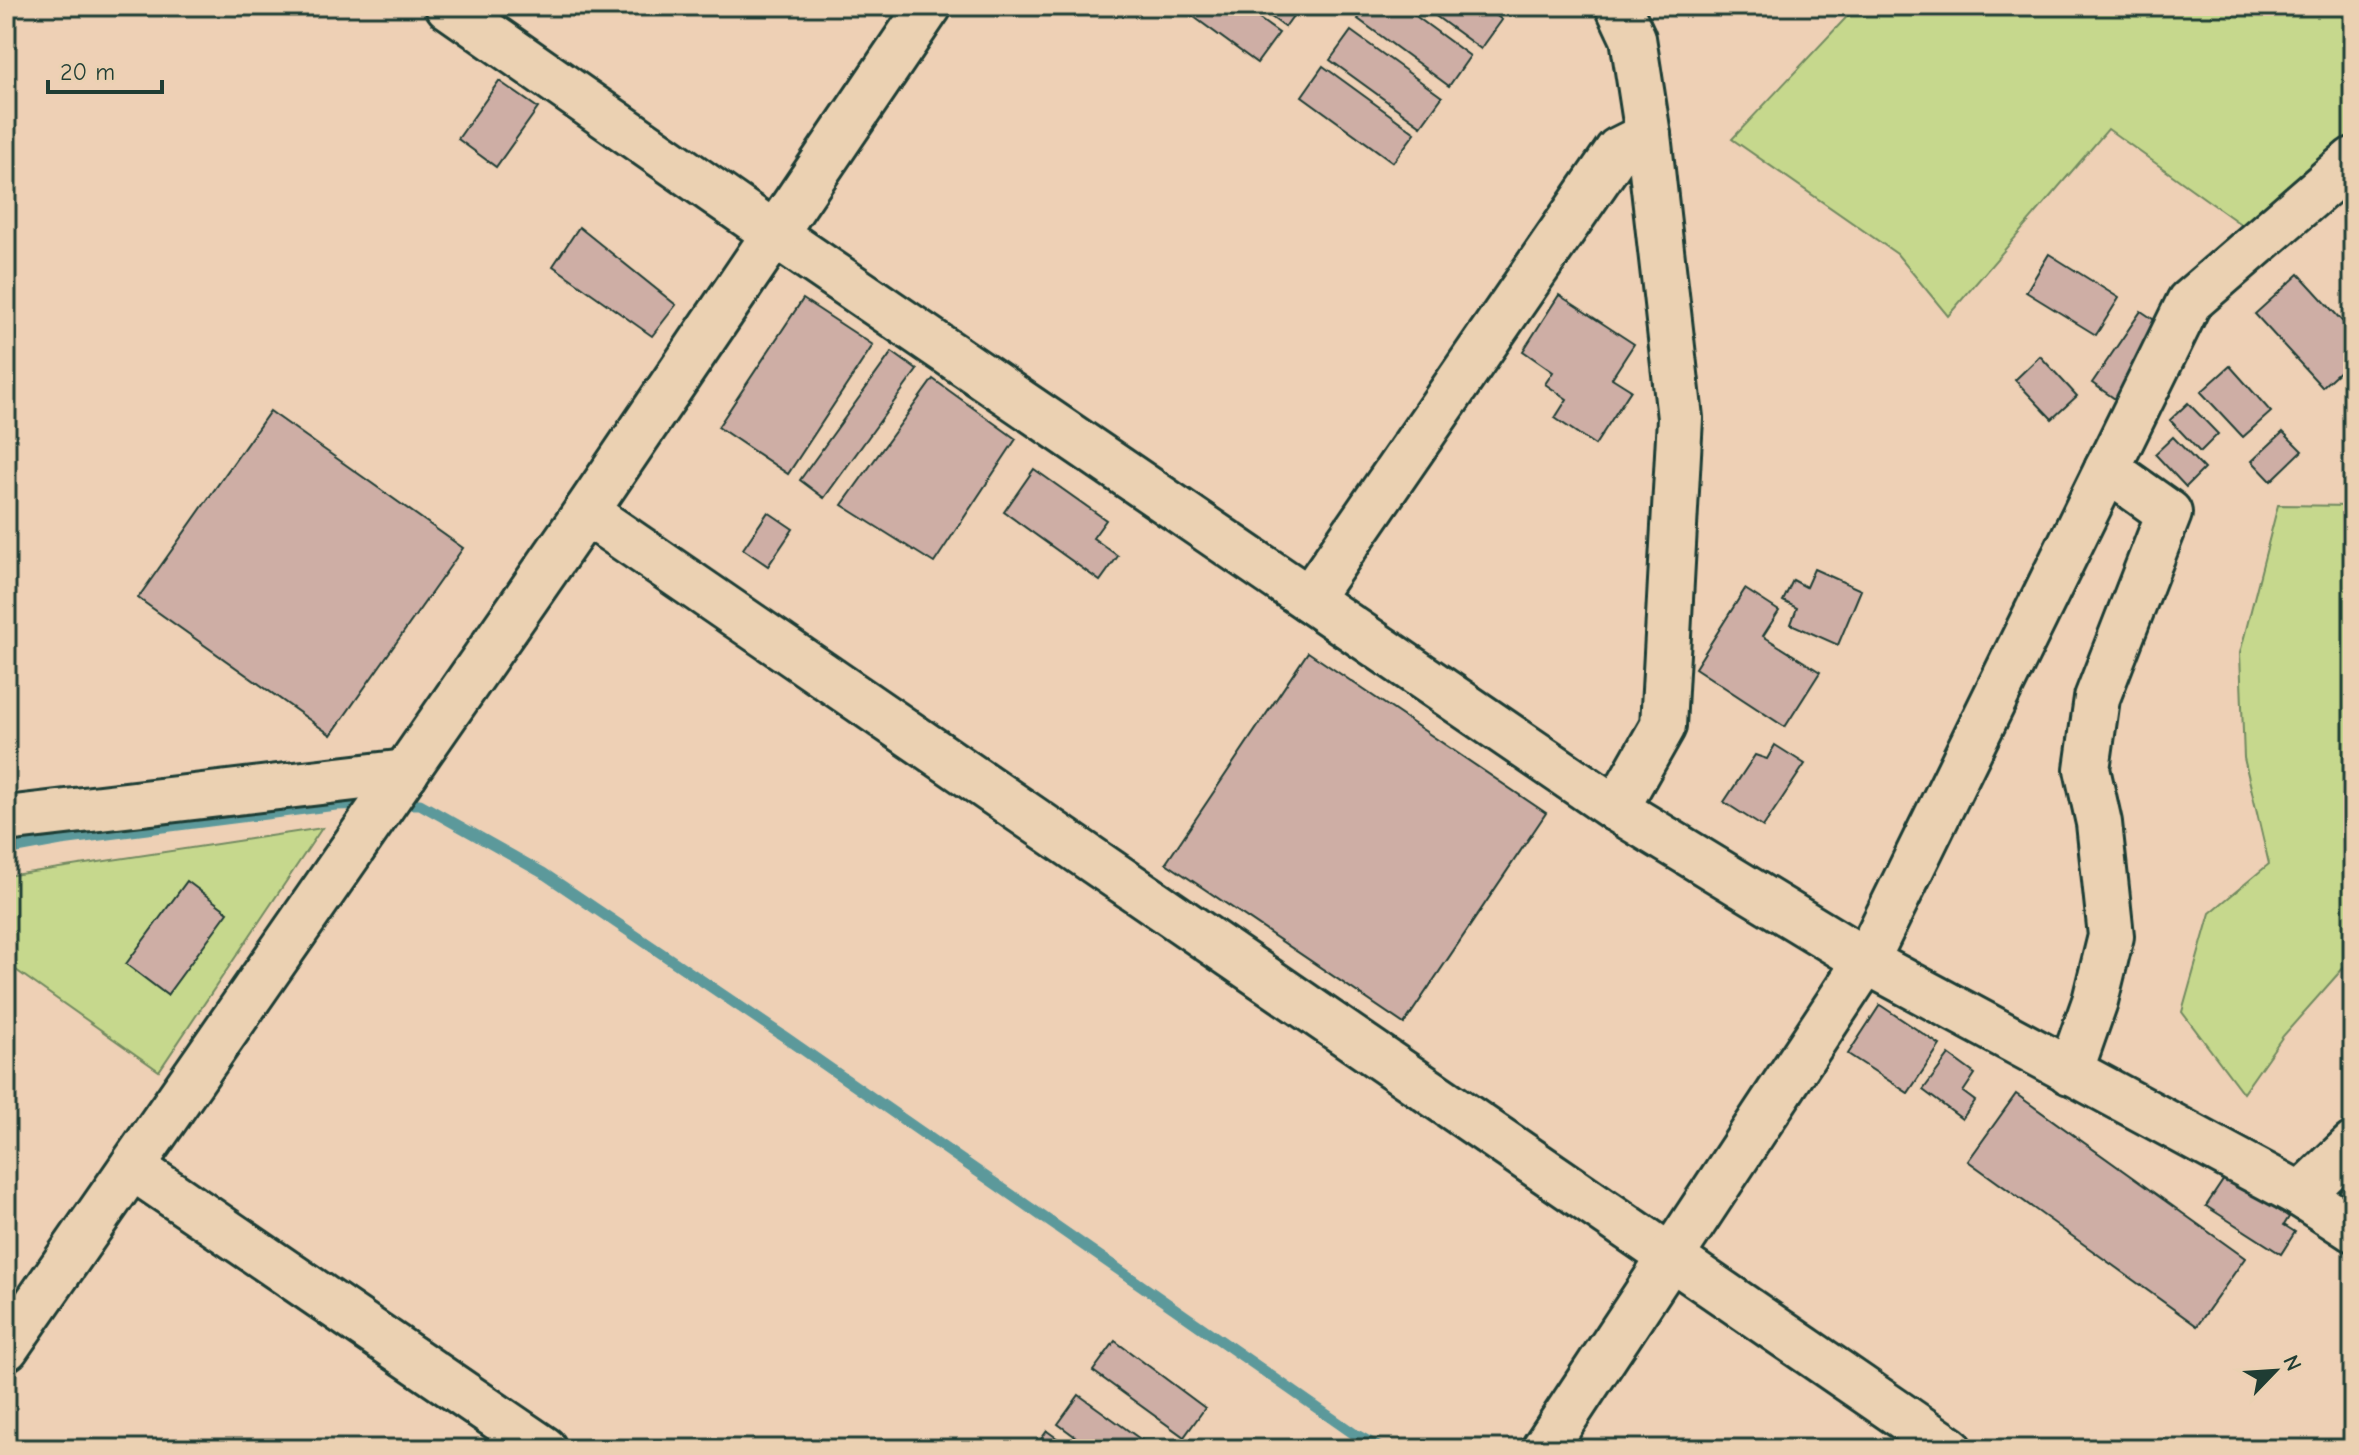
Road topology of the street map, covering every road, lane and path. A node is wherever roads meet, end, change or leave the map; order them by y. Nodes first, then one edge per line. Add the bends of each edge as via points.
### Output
1 (448, 6) edge
2 (929, 6) edge
3 (1618, 6) edge
4 (1648, 135) junction
5 (2353, 160) edge
6 (776, 235) junction
7 (2107, 469) junction
8 (586, 512) junction
9 (1309, 599) junction
10 (406, 772) junction
11 (1616, 809) junction
12 (6, 819) edge
13 (1866, 961) junction
14 (2070, 1072) junction
15 (2353, 1145) edge
16 (132, 1167) junction
17 (2301, 1195) junction
18 (2353, 1229) edge
19 (1671, 1257) junction
20 (6, 1348) edge
21 (544, 1449) edge
22 (1544, 1449) edge
23 (1950, 1449) edge

1 - 6 street
2 - 6 street
3 - 4 street via 1633,38
4 - 9 street via 1618,150
4 - 11 street via 1680,418 1663,726
5 - 7 street via 2189,302
6 - 8 street
6 - 9 street
7 - 13 street
7 - 14 street via 2169,513 2097,698 2087,769 2099,823 2111,936
8 - 10 street
8 - 19 street
9 - 11 street
10 - 12 street
10 - 16 street
11 - 13 street
13 - 14 street
13 - 19 street
14 - 17 street
15 - 17 street
16 - 20 street
16 - 21 street
17 - 18 street
19 - 22 street
19 - 23 street

